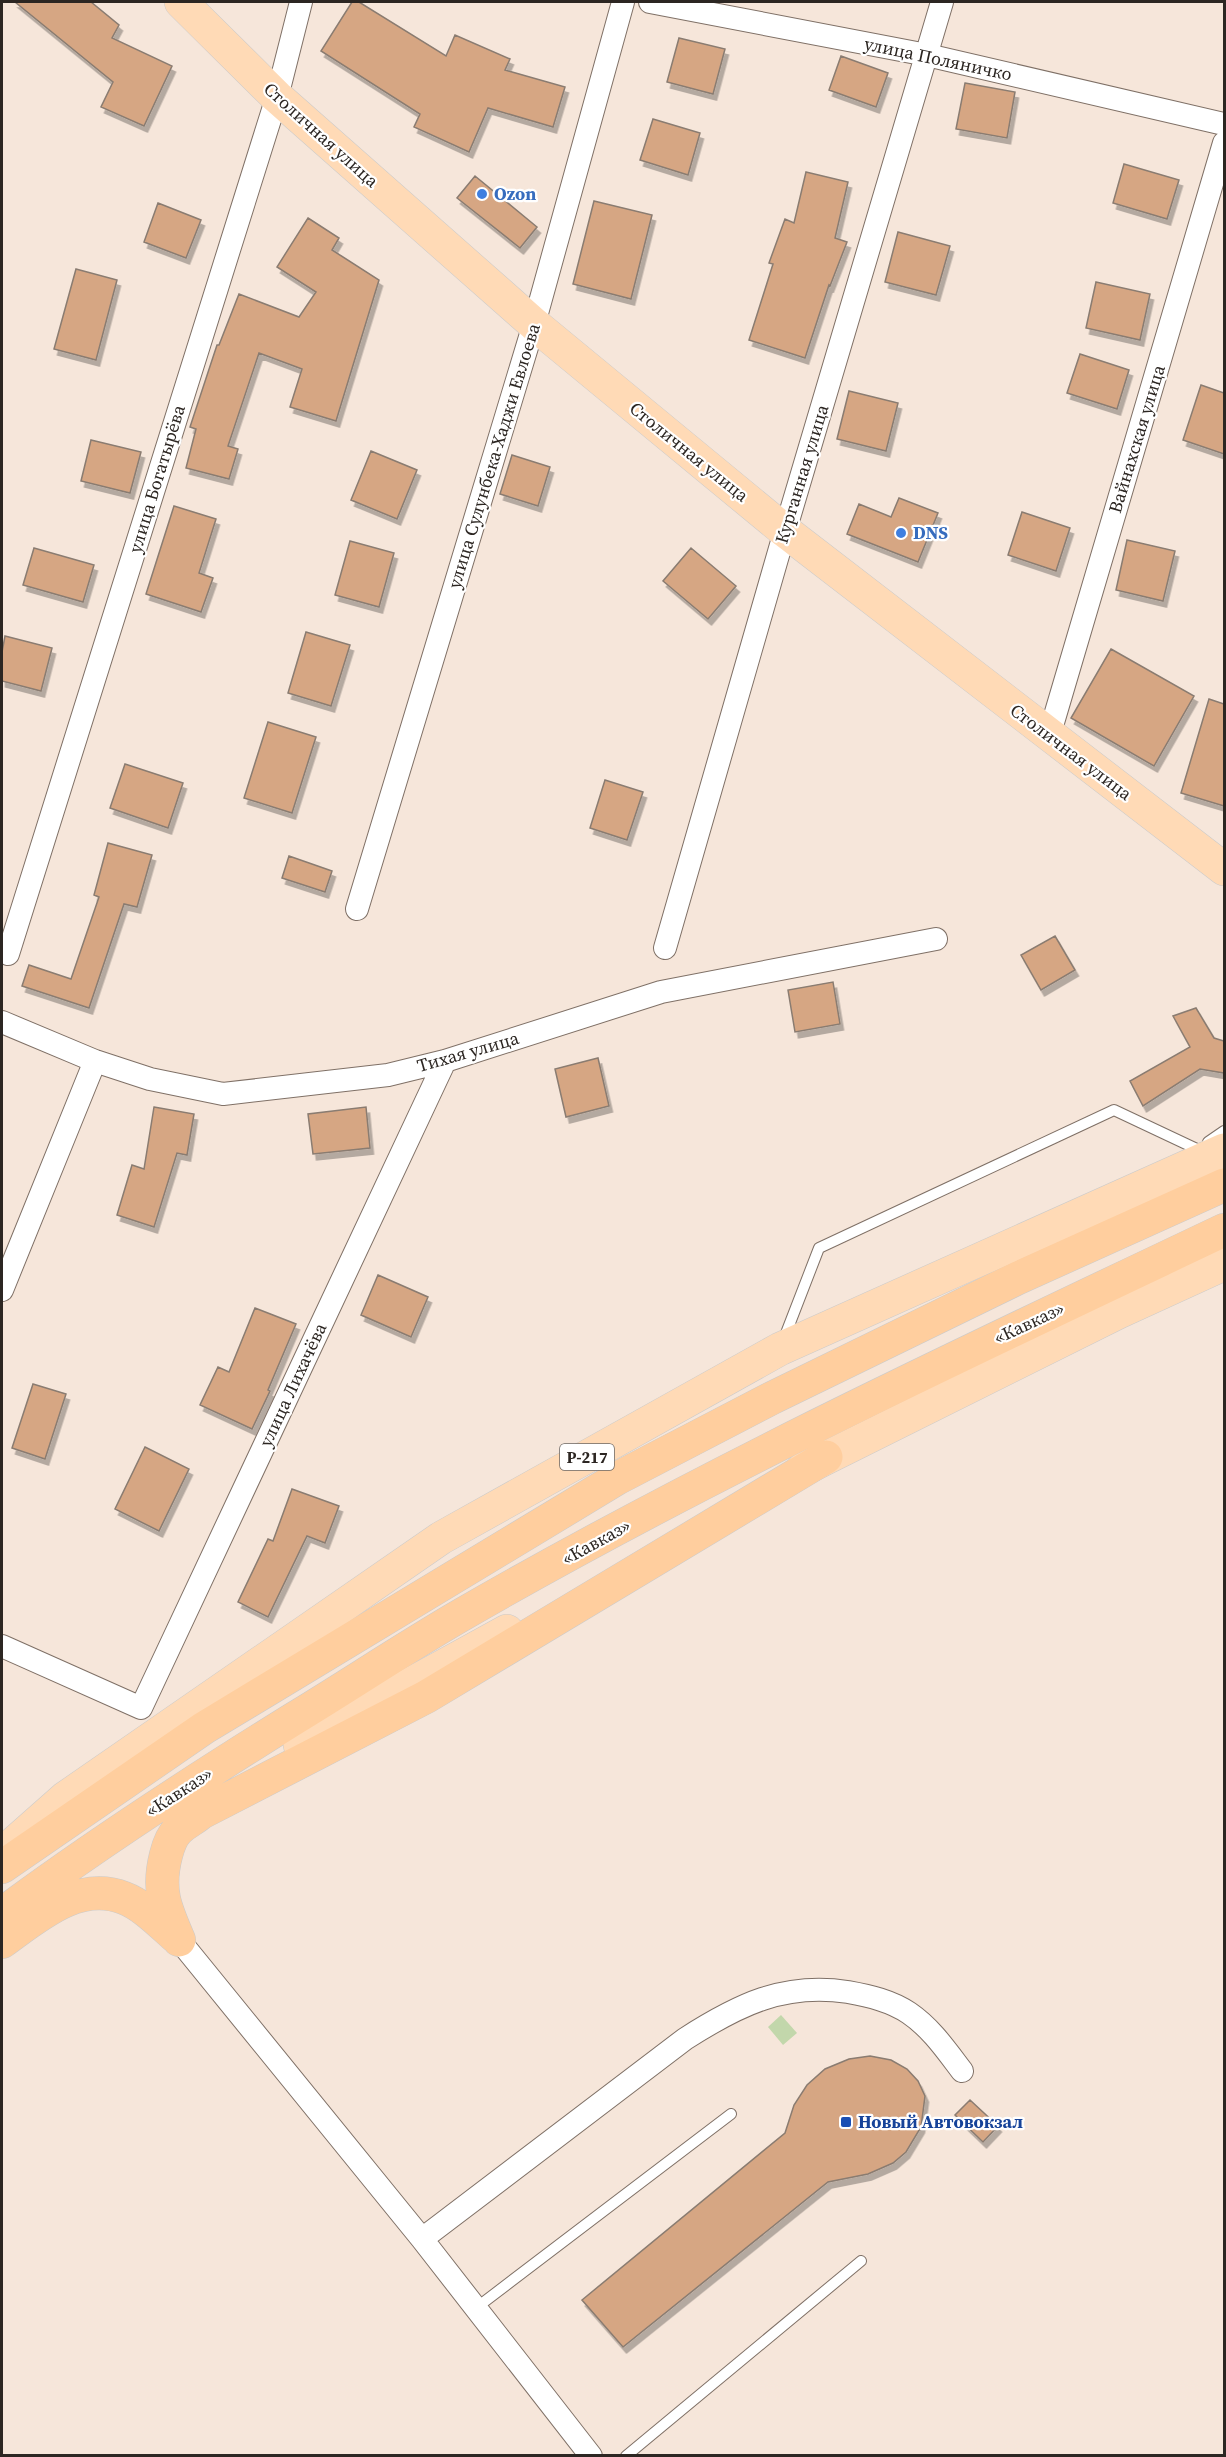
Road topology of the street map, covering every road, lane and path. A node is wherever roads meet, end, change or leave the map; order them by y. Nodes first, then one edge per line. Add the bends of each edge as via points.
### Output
1 (181, 2) edge
2 (301, 2) edge
3 (623, 2) edge
4 (650, 2) edge
5 (942, 2) edge
6 (927, 55) junction
7 (277, 98) junction
8 (1224, 124) edge
9 (1224, 143) edge
10 (534, 324) junction
11 (785, 531) junction
12 (1049, 736) junction
13 (1224, 870) edge
14 (357, 909) dead end
15 (936, 939) dead end
16 (665, 948) dead end
17 (8, 954) dead end
18 (2, 1022) edge
19 (95, 1061) junction
20 (445, 1061) junction
21 (1215, 1146) edge
22 (1224, 1185) edge
23 (1224, 1230) edge
24 (1224, 1264) edge
25 (2, 1290) edge
26 (780, 1349) junction
27 (826, 1457) junction
28 (2, 1646) edge
29 (97, 1846) junction
30 (2, 1854) edge
31 (2, 1867) edge
32 (2, 1914) edge
33 (179, 1940) junction
34 (2, 1942) edge
35 (962, 2071) dead end
36 (731, 2114) dead end
37 (422, 2239) junction
38 (861, 2260) dead end
39 (476, 2308) junction
40 (591, 2456) edge
41 (626, 2456) edge

1 - 7 main road, Столичная улица
2 - 7 street, улица Богатырёва
3 - 10 street, улица Сулунбека-Хаджи Евлоева
4 - 6 street, улица Поляничко
5 - 6 street, Курганная улица
6 - 8 street, улица Поляничко
6 - 11 street, Курганная улица
7 - 10 main road, Столичная улица
7 - 17 street, улица Богатырёва
9 - 12 street, Вайнахская улица
10 - 11 main road, Столичная улица
10 - 14 street, улица Сулунбека-Хаджи Евлоева
11 - 12 main road, Столичная улица
11 - 16 street, Курганная улица
12 - 13 main road, Столичная улица
15 - 20 street, Тихая улица via 661,992
18 - 19 street, Тихая улица
19 - 20 street, Тихая улица via 150,1079 223,1094 388,1075
19 - 25 street
20 - 28 street, улица Лихачёва via 141,1708
21 - 26 main road, Р-217
21 - 26 lane via 1114,1110 819,1248
22 - 31 highway, «Кавказ» / Р-217 via 1018,1278 618,1478 204,1728
23 - 29 highway, «Кавказ» via 909,1379 661,1506 462,1615
24 - 27 main road
26 - 30 main road, Р-217 via 441,1538 65,1798
27 - 29 main road via 299,1745
27 - 33 highway via 426,1697 201,1813 177,1830 167,1849 161,1891
29 - 32 highway, «Кавказ»
33 - 34 highway via 126,1899 104,1893 58,1903
33 - 37 street
35 - 37 street via 932,2033 908,2013 874,1996 798,1990 755,2000 685,2039
36 - 39 lane
37 - 39 street
38 - 41 lane
39 - 40 street

